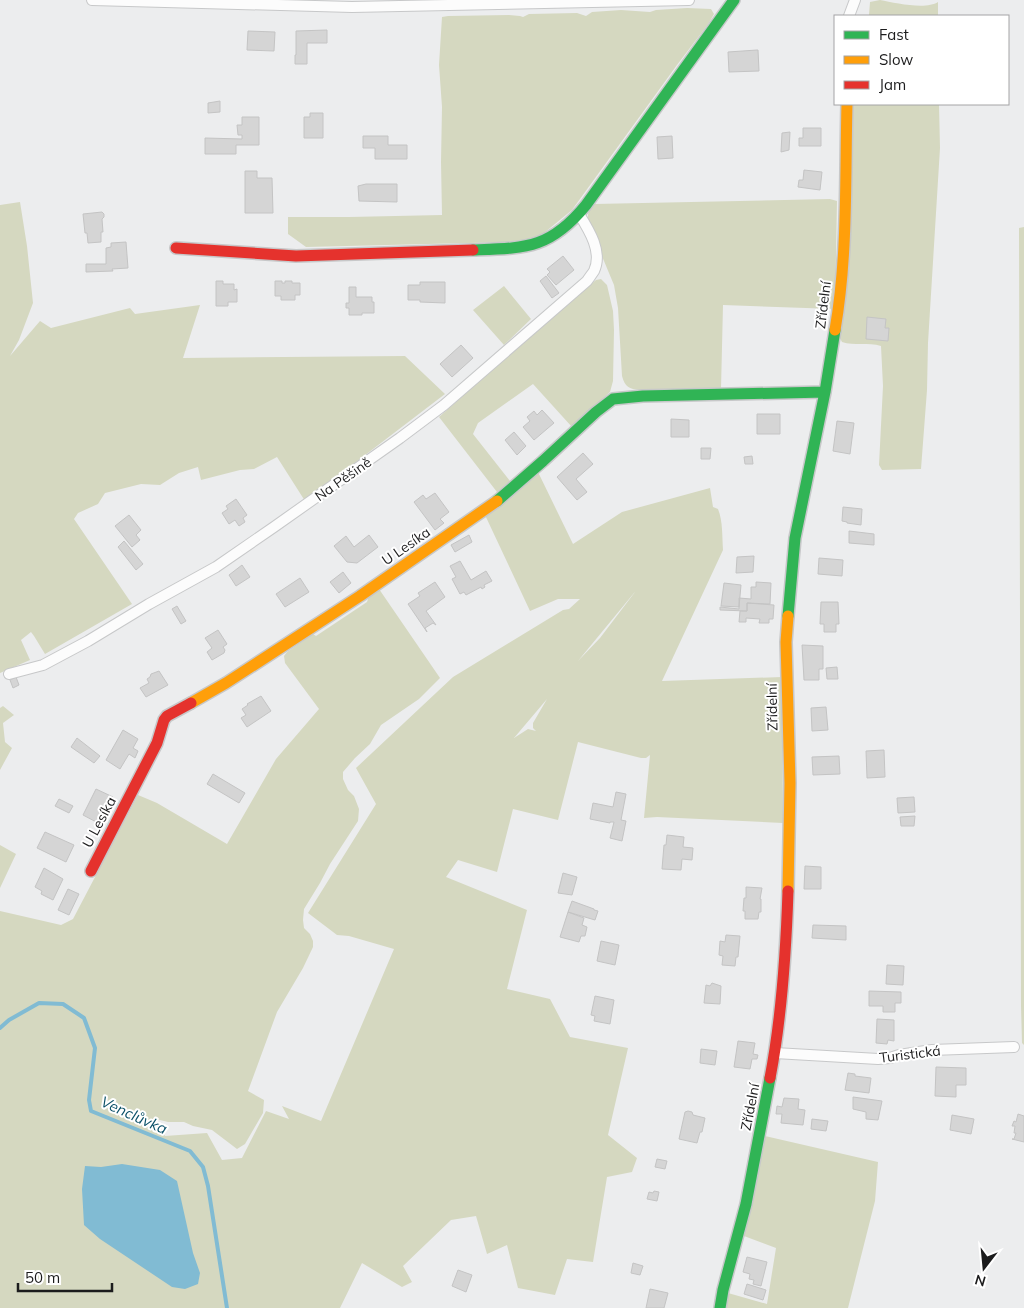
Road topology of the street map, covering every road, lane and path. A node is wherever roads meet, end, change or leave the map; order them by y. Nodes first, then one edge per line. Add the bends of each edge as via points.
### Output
1 (92, 0) edge
2 (690, 0) edge
3 (734, 0) edge
4 (855, 0) edge
5 (849, 15) edge
6 (847, 105) edge
7 (579, 214) junction
8 (176, 248) dead end
9 (825, 392) junction
10 (9, 674) dead end
11 (90, 871) dead end
12 (1014, 1047) dead end
13 (775, 1053) junction
14 (720, 1308) edge

1 - 2 street via 352,7
3 - 7 street
4 - 5 street
6 - 9 street, Zřídelní via 844,249 840,301
7 - 8 street via 545,241 508,249 296,256
7 - 10 street, Na Pěšině via 596,249 594,270 587,281 444,405 216,567 42,665
9 - 11 street, U Lesíka via 627,396 613,400 487,508 276,651 167,716 158,743
9 - 13 street, Zřídelní via 795,538 786,642 790,828 786,946
12 - 13 street, Turistická via 932,1050 878,1059
13 - 14 street, Zřídelní via 746,1204

